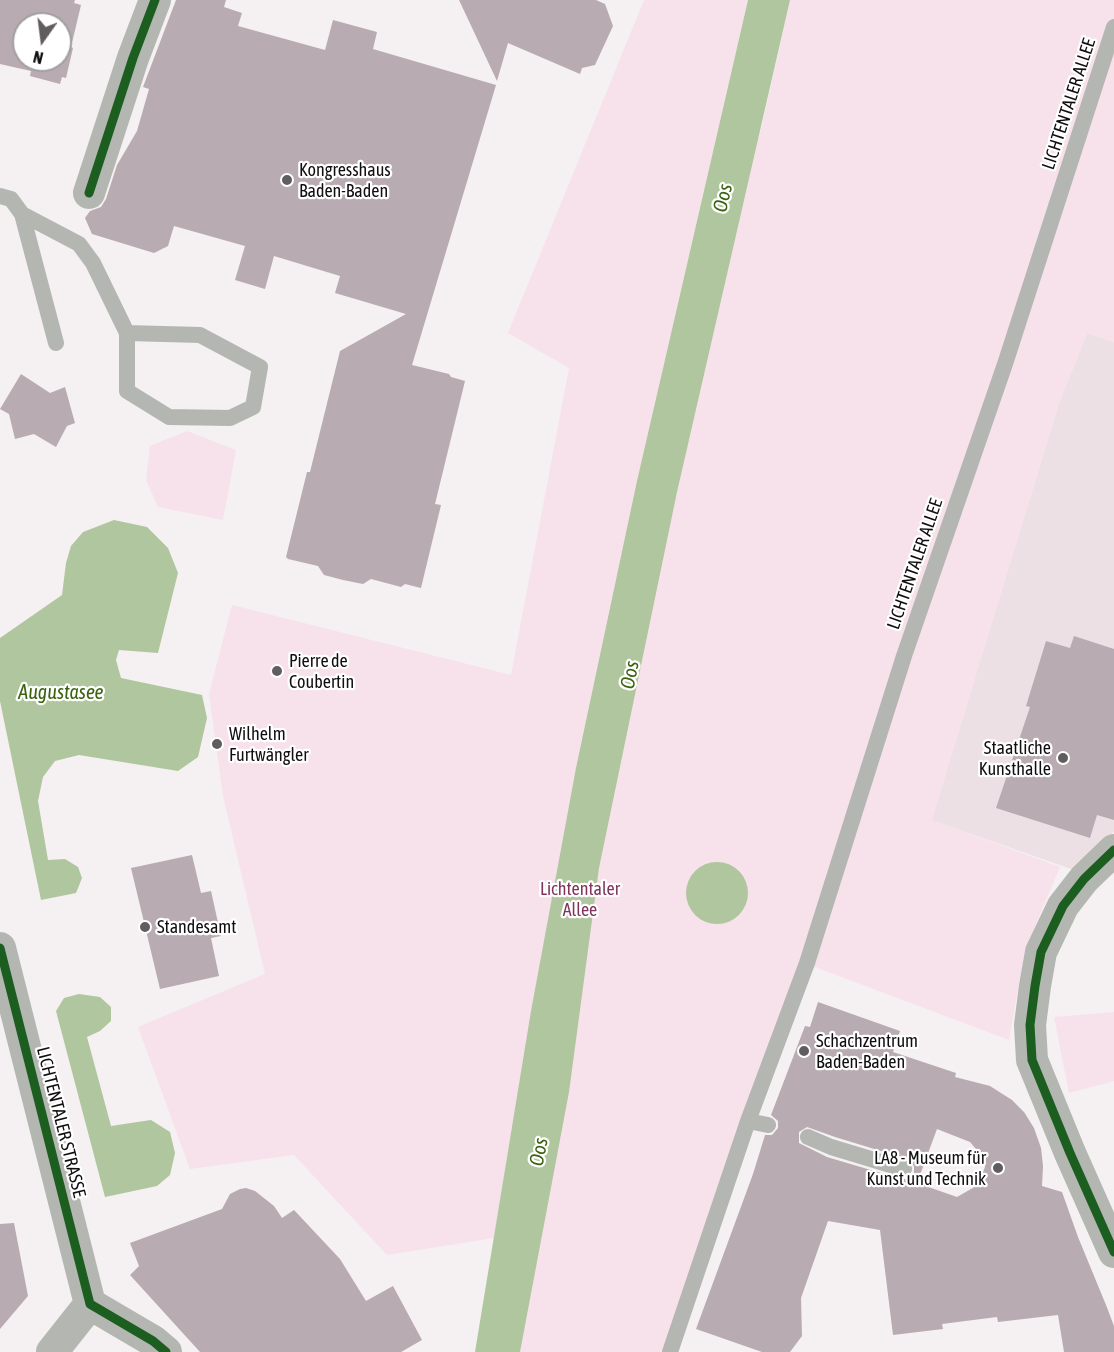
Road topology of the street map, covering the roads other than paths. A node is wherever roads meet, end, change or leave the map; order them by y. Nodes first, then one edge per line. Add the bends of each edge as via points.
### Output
1 (155, 0) edge
2 (1114, 27) edge
3 (89, 193) dead end
4 (0, 196) edge
5 (22, 214) junction
6 (127, 333) junction
7 (56, 343) dead end
8 (1114, 850) edge
9 (0, 948) edge
10 (748, 1121) junction
11 (768, 1125) dead end
12 (808, 1137) dead end
13 (904, 1169) dead end
14 (1114, 1252) edge
15 (90, 1304) junction
16 (52, 1352) edge
17 (166, 1352) edge
18 (670, 1352) edge

1 - 3 street
2 - 10 lane, LICHTENTALER ALLEE via 1005,364 904,656 807,963
4 - 5 lane via 11,199
5 - 6 lane via 79,244
5 - 7 lane
6 - 6 lane via 127,391 169,417 230,418 253,407 260,367 200,335
8 - 14 street via 1063,906 1041,952 1030,1025 1032,1060
9 - 15 street, LICHTENTALER STRASSE
10 - 11 lane
10 - 18 lane, LICHTENTALER ALLEE
12 - 13 lane
15 - 16 street
15 - 17 street

